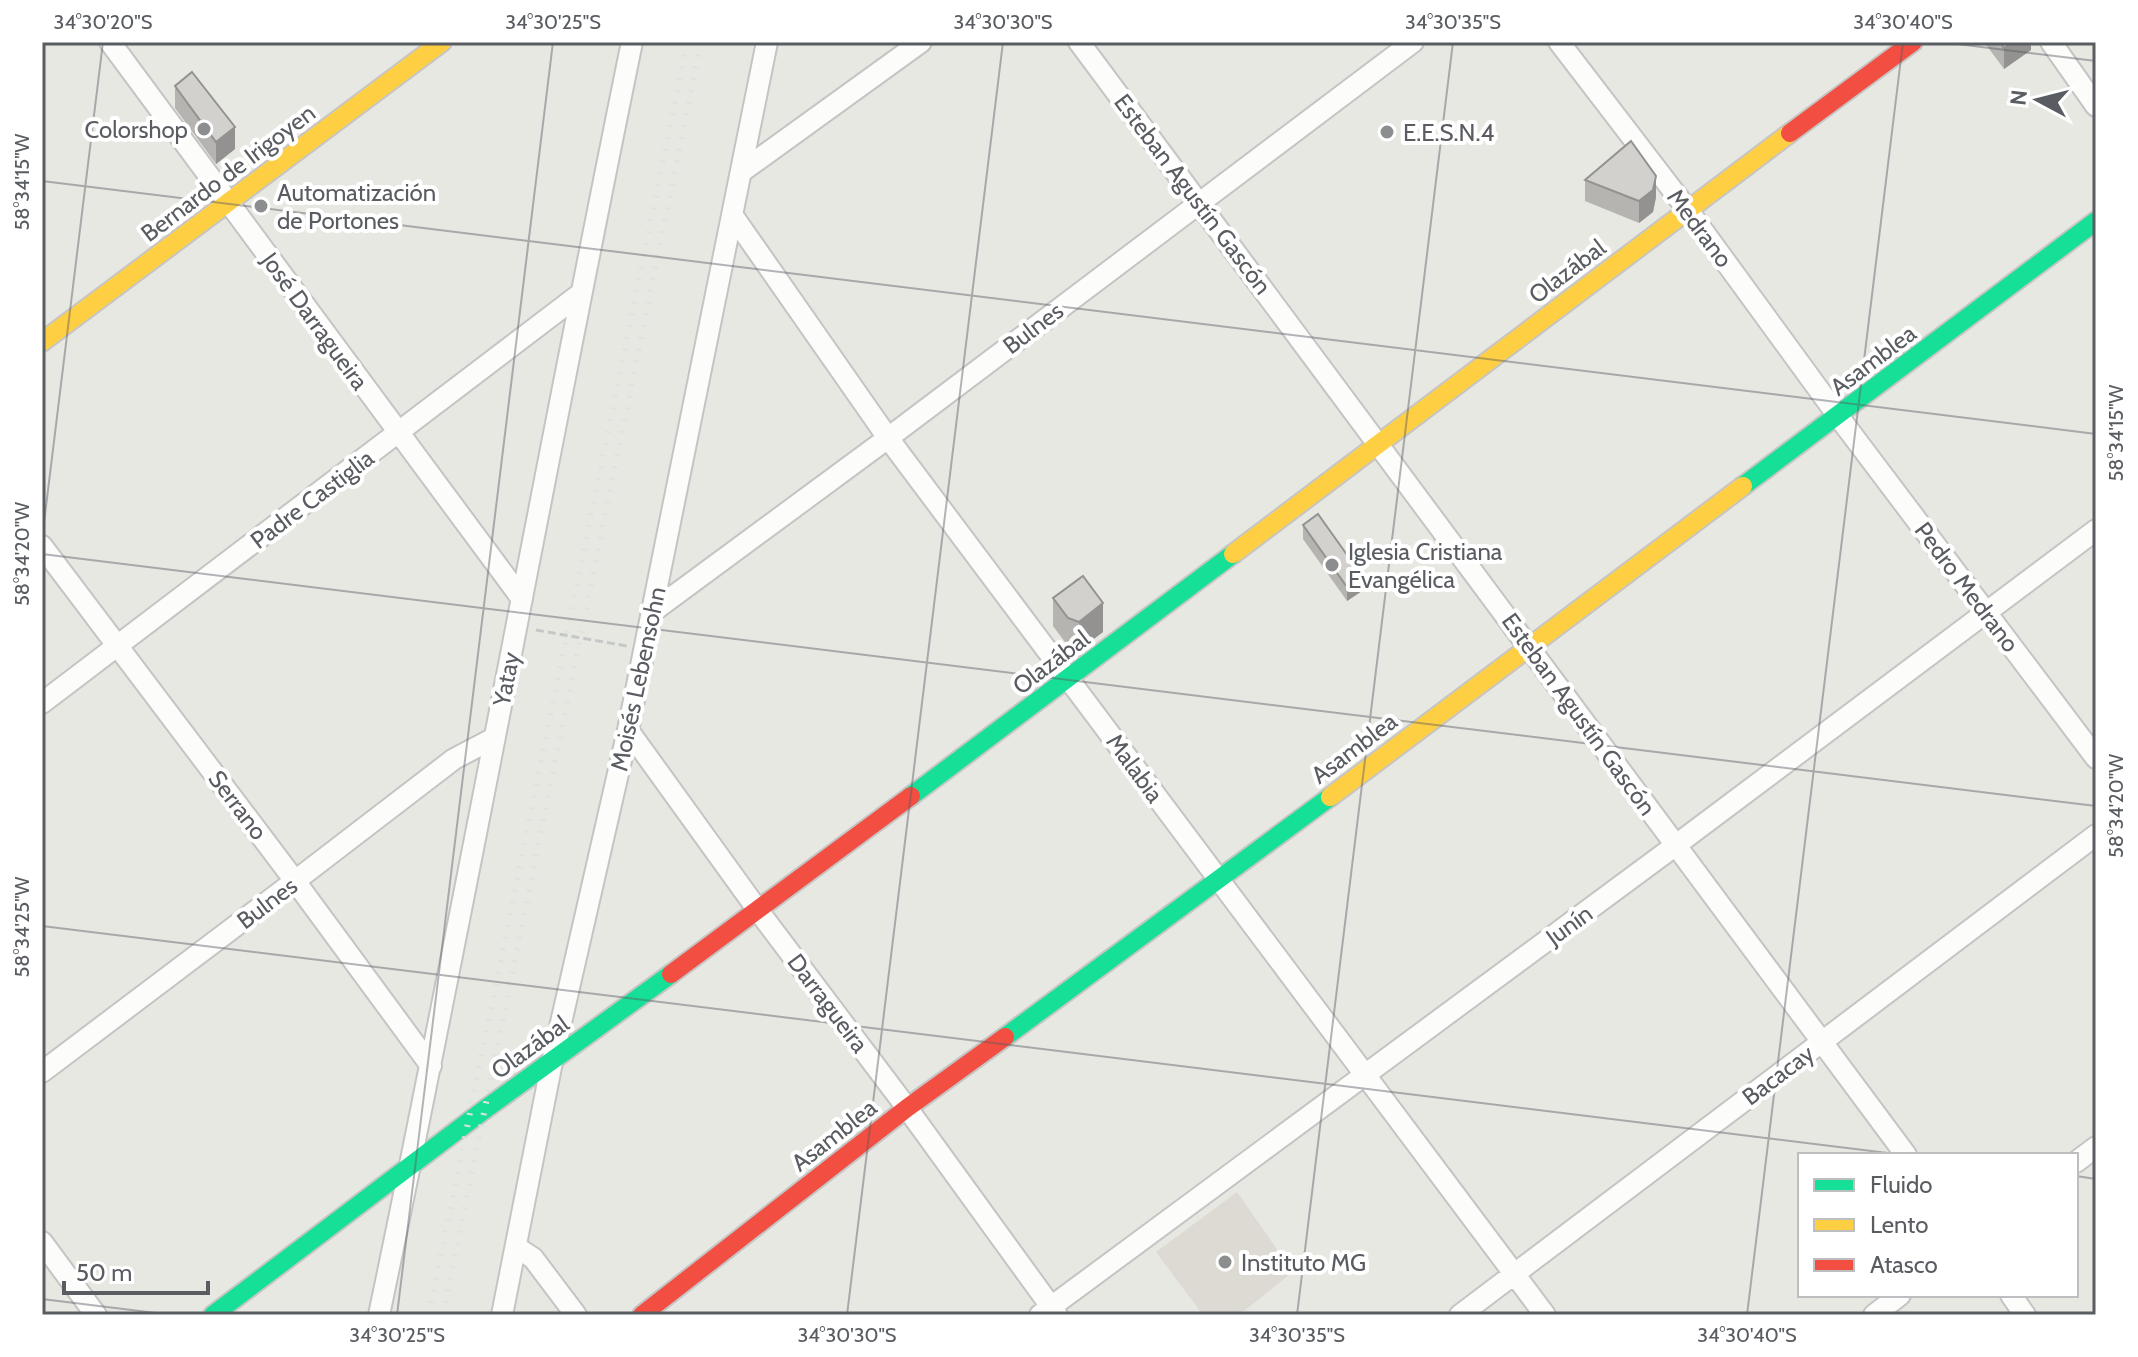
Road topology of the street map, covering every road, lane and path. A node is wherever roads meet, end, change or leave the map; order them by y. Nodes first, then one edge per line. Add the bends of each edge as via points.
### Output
1 (110, 42) edge
2 (442, 42) edge
3 (632, 42) edge
4 (767, 42) edge
5 (921, 42) edge
6 (1079, 42) edge
7 (1413, 42) edge
8 (1559, 42) edge
9 (1913, 42) edge
10 (2051, 42) edge
11 (2096, 106) edge
12 (741, 172) junction
13 (1200, 202) junction
14 (229, 203) junction
15 (1687, 209) junction
16 (733, 216) junction
17 (2096, 221) edge
18 (580, 294) junction
19 (42, 342) edge
20 (1838, 416) junction
21 (397, 433) junction
22 (888, 438) junction
23 (1379, 444) junction
24 (2096, 530) edge
25 (42, 546) edge
26 (522, 599) junction
27 (652, 612) junction
28 (1986, 613) junction
29 (516, 626) junction
30 (118, 646) junction
31 (1529, 646) junction
32 (644, 649) junction
33 (1069, 679) junction
34 (42, 703) edge
35 (628, 730) junction
36 (494, 738) junction
37 (2096, 758) edge
38 (2096, 835) edge
39 (1676, 845) junction
40 (295, 881) junction
41 (1218, 881) junction
42 (757, 909) junction
43 (1822, 1042) junction
44 (552, 1062) junction
45 (431, 1066) junction
46 (42, 1072) edge
47 (1364, 1076) junction
48 (907, 1108) junction
49 (2096, 1147) edge
50 (1905, 1153) edge
51 (2078, 1160) edge
52 (411, 1165) junction
53 (42, 1242) edge
54 (516, 1247) junction
55 (1514, 1274) junction
56 (1897, 1297) edge
57 (2012, 1297) edge
58 (1049, 1312) edge
59 (96, 1315) edge
60 (213, 1315) edge
61 (379, 1315) edge
62 (502, 1315) edge
63 (576, 1315) edge
64 (642, 1315) edge
65 (1460, 1315) edge
66 (1545, 1315) edge
67 (1874, 1315) edge
68 (2025, 1315) edge

1 - 14 street, José Darragueira
2 - 14 street, Bernardo de Irigoyen
3 - 18 street, Yatay
4 - 12 street, Moisés Lebensohn
5 - 12 street
6 - 13 street, Esteban Agustín Gascón
7 - 13 street, Bulnes
8 - 15 street, Medrano
9 - 15 street, Olazábal
10 - 11 street
12 - 16 street, Moisés Lebensohn
13 - 22 street, Bulnes
13 - 23 street, Esteban Agustín Gascón
14 - 19 street, Bernardo de Irigoyen
14 - 21 street, José Darragueira
15 - 20 street, Medrano
15 - 23 street, Olazábal
16 - 22 street, Malabia
16 - 27 street, Moisés Lebensohn
17 - 20 street, Asamblea
18 - 21 street, Padre Castiglia
18 - 26 street, Yatay
20 - 28 street, Pedro Medrano
20 - 31 street, Asamblea
21 - 26 street, José Darragueira
21 - 30 street, Padre Castiglia
22 - 27 street, Bulnes
22 - 33 street, Malabia
23 - 31 street, Esteban Agustín Gascón
23 - 33 street, Olazábal
24 - 28 street, Junín
25 - 30 street, Serrano
26 - 29 street, Yatay
27 - 32 street, Moisés Lebensohn
28 - 37 street, Pedro Medrano
28 - 39 street, Junín
29 - 32 path
29 - 36 street, Yatay
30 - 34 street, Padre Castiglia
30 - 40 street, Serrano
31 - 39 street, Esteban Agustín Gascón
31 - 41 street, Asamblea
32 - 35 street, Moisés Lebensohn
33 - 41 street, Malabia
33 - 42 street, Olazábal
35 - 42 street, Darragueira
35 - 44 street, Moisés Lebensohn
36 - 40 street, Bulnes via 454,759
36 - 45 street, Yatay
38 - 43 street, Bacacay
39 - 43 street, Esteban Agustín Gascón
39 - 47 street, Junín
40 - 45 street, Serrano
40 - 46 street, Bulnes
41 - 47 street, Malabia
41 - 48 street, Asamblea
42 - 44 street, Olazábal
42 - 48 street, Darragueira
43 - 50 street, Esteban Agustín Gascón
43 - 55 street, Bacacay
44 - 52 street, Olazábal
44 - 54 street, Moisés Lebensohn
45 - 52 street, Yatay
47 - 55 street, Malabia
47 - 58 street, Junín
48 - 58 street, Darragueira
48 - 64 street, Asamblea
49 - 51 street
52 - 60 street, Olazábal
52 - 61 street, Yatay
53 - 59 street
54 - 62 street, Moisés Lebensohn
54 - 63 street via 533,1258
55 - 65 street, Bacacay
55 - 66 street, Malabia
56 - 67 street
57 - 68 street

